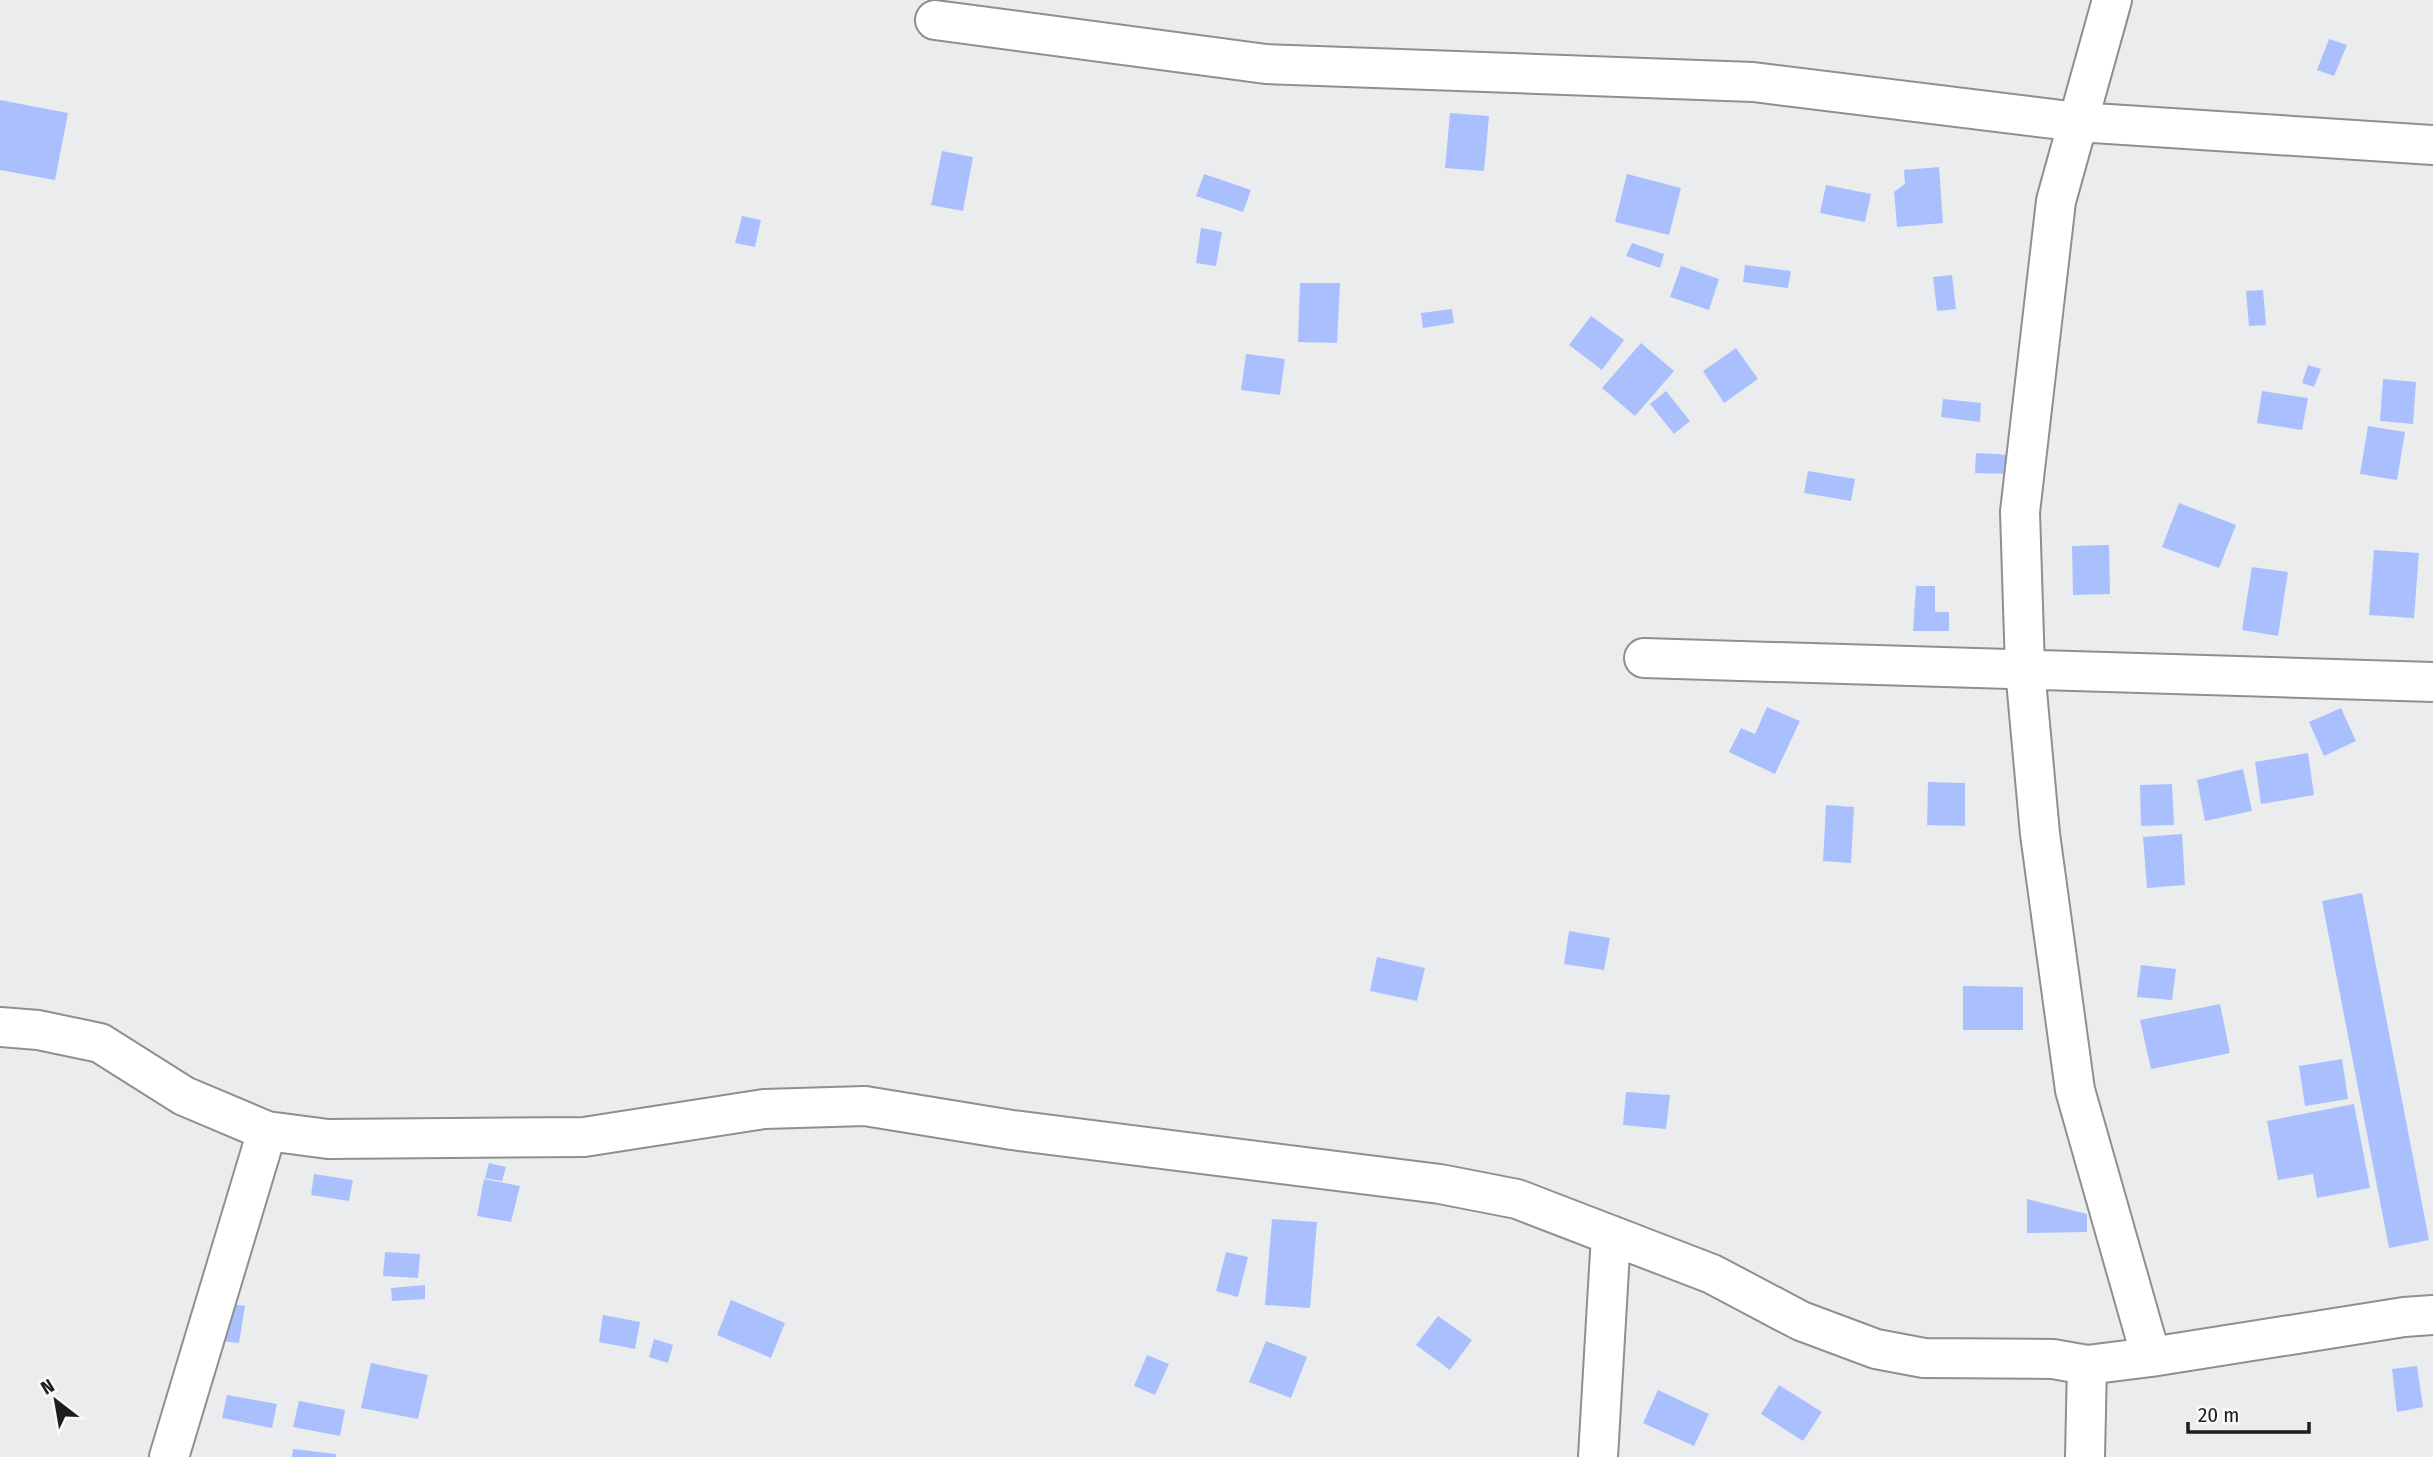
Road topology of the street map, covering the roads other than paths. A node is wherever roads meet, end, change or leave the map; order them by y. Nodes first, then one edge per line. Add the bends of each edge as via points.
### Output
1 (2112, 0) edge
2 (935, 20) dead end
3 (2078, 122) junction
4 (2433, 145) edge
5 (1644, 658) dead end
6 (2025, 669) junction
7 (2433, 682) edge
8 (0, 1027) edge
9 (267, 1131) junction
10 (1611, 1235) junction
11 (2433, 1315) edge
12 (2151, 1357) junction
13 (2087, 1365) junction
14 (169, 1457) edge
15 (1598, 1457) edge
16 (2085, 1457) edge

1 - 3 street
2 - 3 street via 1266,64 1752,82
3 - 4 street
3 - 6 street via 2056,201 2020,512
5 - 6 street
6 - 7 street
6 - 12 street via 2040,834 2075,1090
8 - 9 street via 100,1043 184,1096
9 - 10 street via 328,1139 584,1137 764,1109 865,1106 1026,1132 1440,1184 1517,1199
9 - 14 street
10 - 13 street via 1712,1274 1801,1321 1876,1349 1924,1358 2053,1359
10 - 15 street
11 - 12 street
12 - 13 street
13 - 16 street

